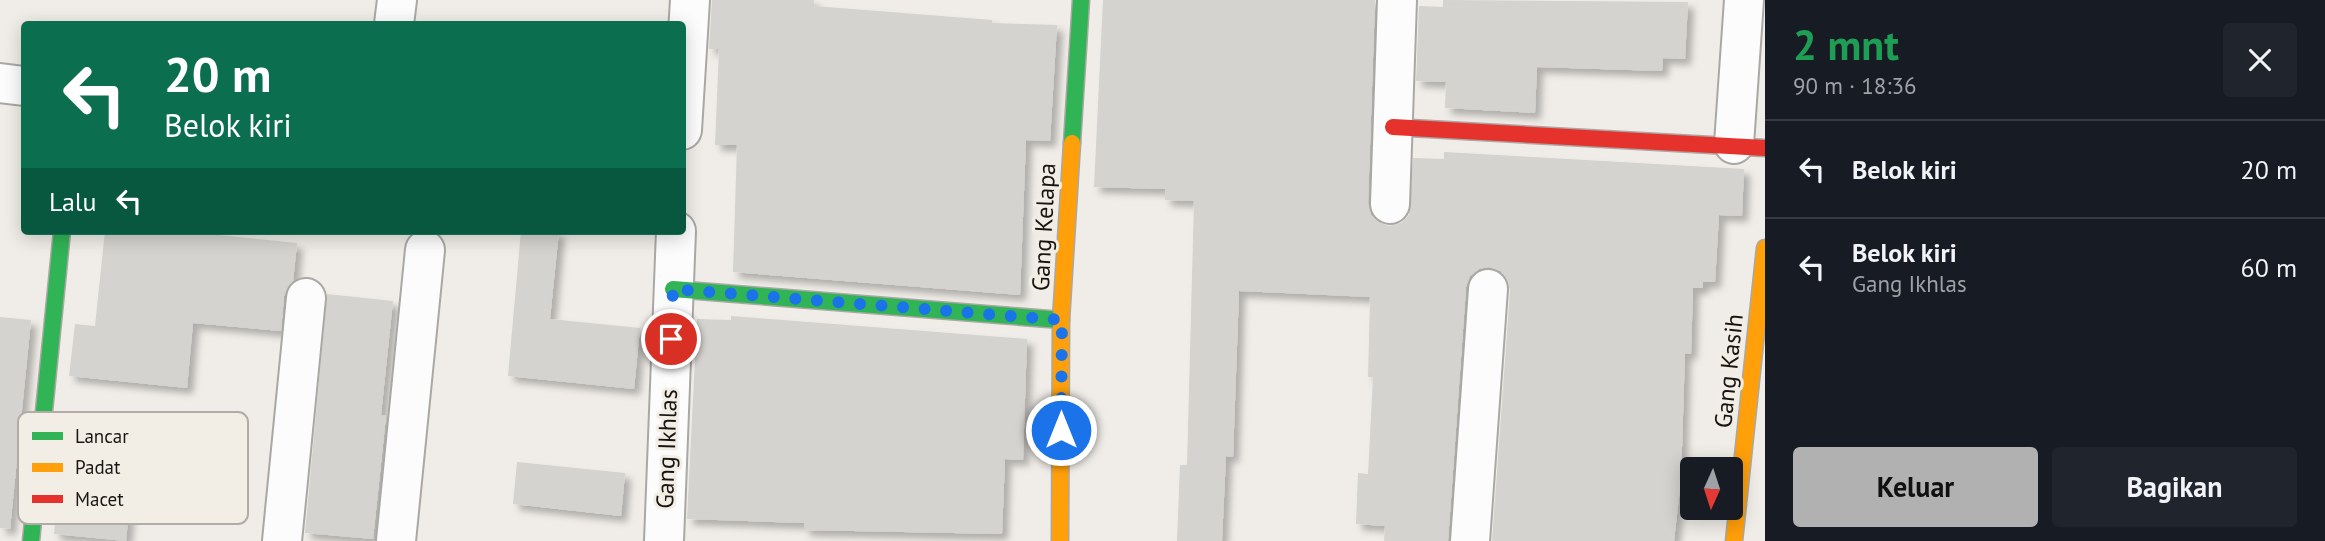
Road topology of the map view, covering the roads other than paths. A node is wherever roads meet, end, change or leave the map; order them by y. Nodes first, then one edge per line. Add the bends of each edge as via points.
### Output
1 (397, 0) edge
2 (690, 0) edge
3 (1081, 0) edge
4 (1397, 0) edge
5 (1744, 0) edge
6 (394, 21) edge
7 (686, 65) edge
8 (0, 83) edge
9 (21, 86) edge
10 (1393, 127) junction
11 (1750, 146) edge
12 (1390, 204) dead end
13 (62, 235) edge
14 (676, 235) edge
15 (1765, 247) edge
16 (425, 250) dead end
17 (673, 289) junction
18 (1488, 289) dead end
19 (306, 298) dead end
20 (1062, 320) junction
21 (44, 412) edge
22 (282, 541) edge
23 (396, 541) edge
24 (664, 541) edge
25 (1060, 541) edge
26 (1470, 541) edge
27 (1734, 541) edge

1 - 6 street
2 - 7 street
3 - 20 street, Gang Kelapa
4 - 10 street
5 - 11 street
8 - 9 street
10 - 11 street
10 - 12 street
13 - 21 street
14 - 17 street, Gang Ikhlas
15 - 27 street, Gang Kasih
16 - 23 street
17 - 20 street
17 - 24 street, Gang Ikhlas
18 - 26 street
19 - 22 street
20 - 25 street, Gang Kelapa

